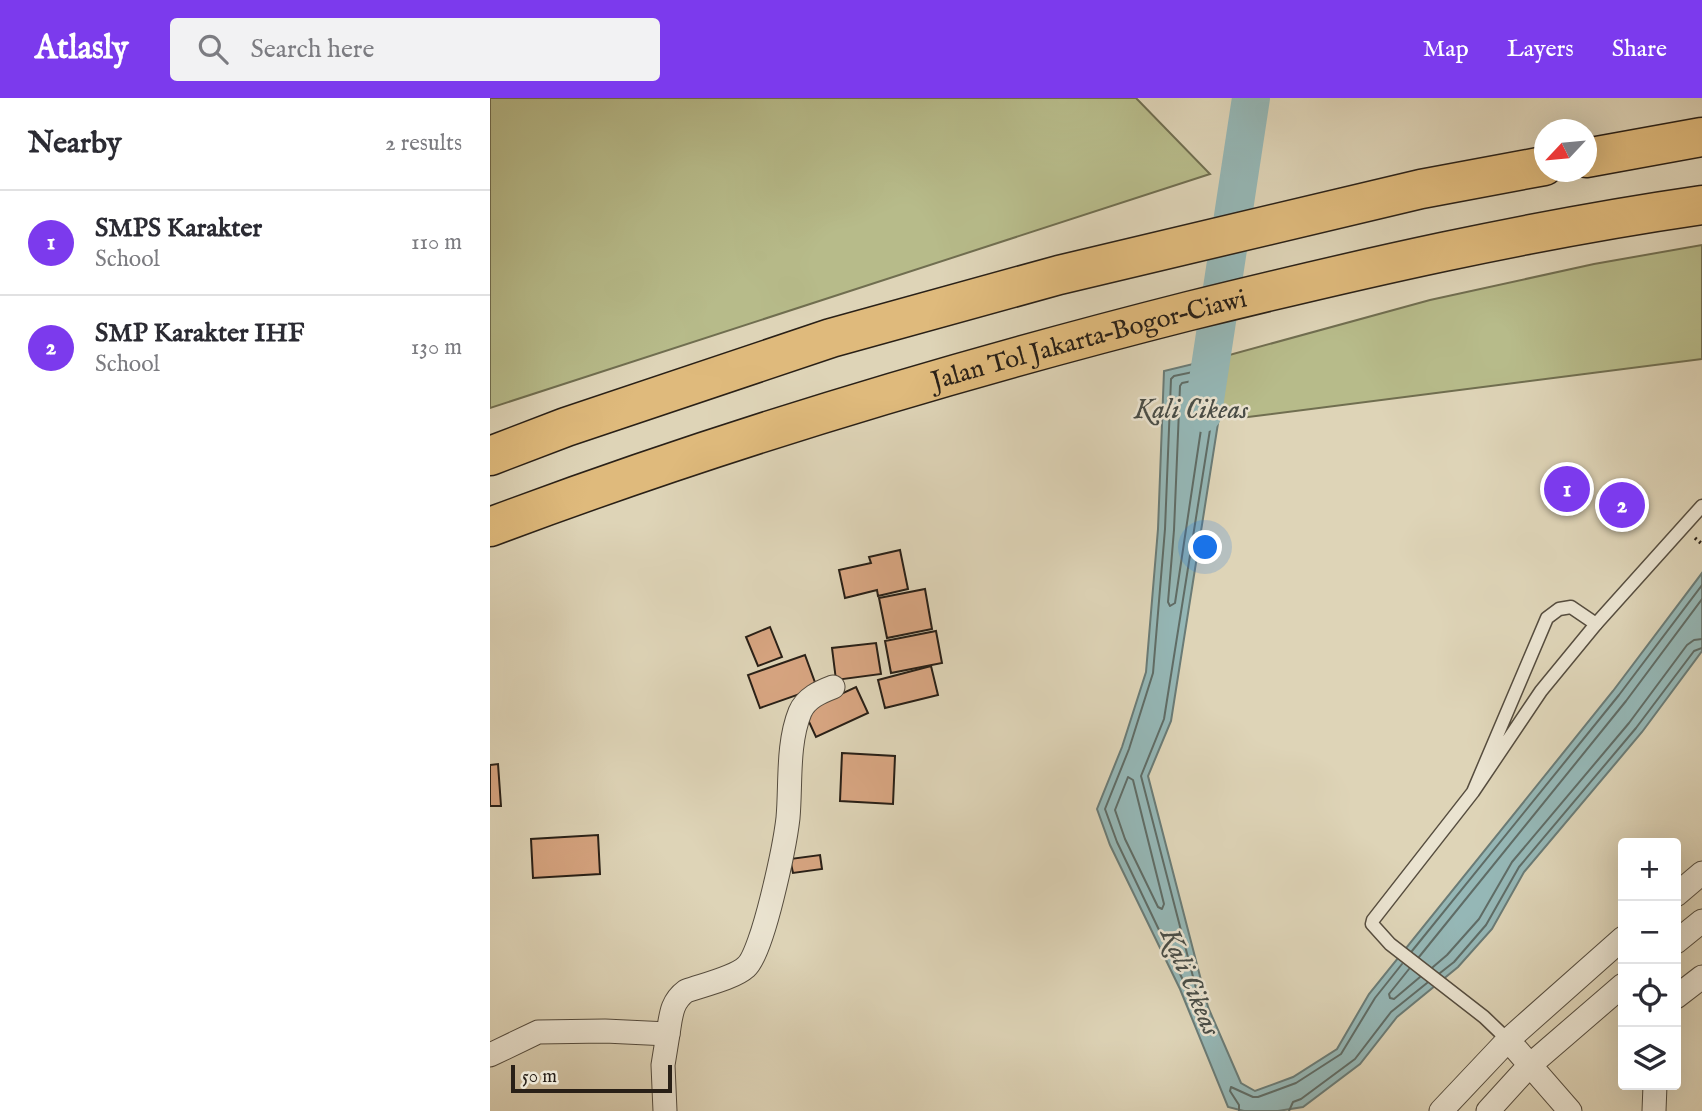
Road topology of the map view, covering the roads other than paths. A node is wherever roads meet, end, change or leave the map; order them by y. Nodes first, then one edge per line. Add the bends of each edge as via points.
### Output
1 (1702, 138) edge
2 (1597, 156) edge
3 (1534, 168) edge
4 (1702, 205) edge
5 (490, 456) edge
6 (1702, 506) edge
7 (490, 527) edge
8 (1688, 531) dead end
9 (1596, 624) junction
10 (833, 687) dead end
11 (1473, 792) junction
12 (1702, 873) edge
13 (1681, 891) edge
14 (1702, 920) edge
15 (1681, 938) edge
16 (1618, 949) edge
17 (1702, 977) edge
18 (1618, 989) edge
19 (1681, 993) edge
20 (668, 1034) junction
21 (1508, 1040) junction
22 (490, 1055) edge
23 (1529, 1066) junction
24 (1655, 1090) edge
25 (665, 1111) edge
26 (1441, 1111) edge
27 (1488, 1111) edge
28 (1570, 1111) edge
29 (1654, 1111) edge

1 - 2 highway
3 - 5 highway via 1059,275 831,338
4 - 7 highway, Jalan Tol Jakarta–Bogor–Ciawi via 1432,252 1051,346 802,419
6 - 9 lane
8 - 9 lane
9 - 11 lane via 1541,691
9 - 11 lane via 1571,607 1559,608 1547,618
10 - 20 street via 814,695 800,710 788,821 754,957 738,972 678,997
11 - 21 lane via 1373,920 1373,928
12 - 13 street
14 - 15 street
16 - 21 street
17 - 19 street
18 - 23 street
20 - 22 street via 538,1032
20 - 25 street via 663,1065
21 - 23 street
21 - 26 street
23 - 27 street
23 - 28 street
24 - 29 street

